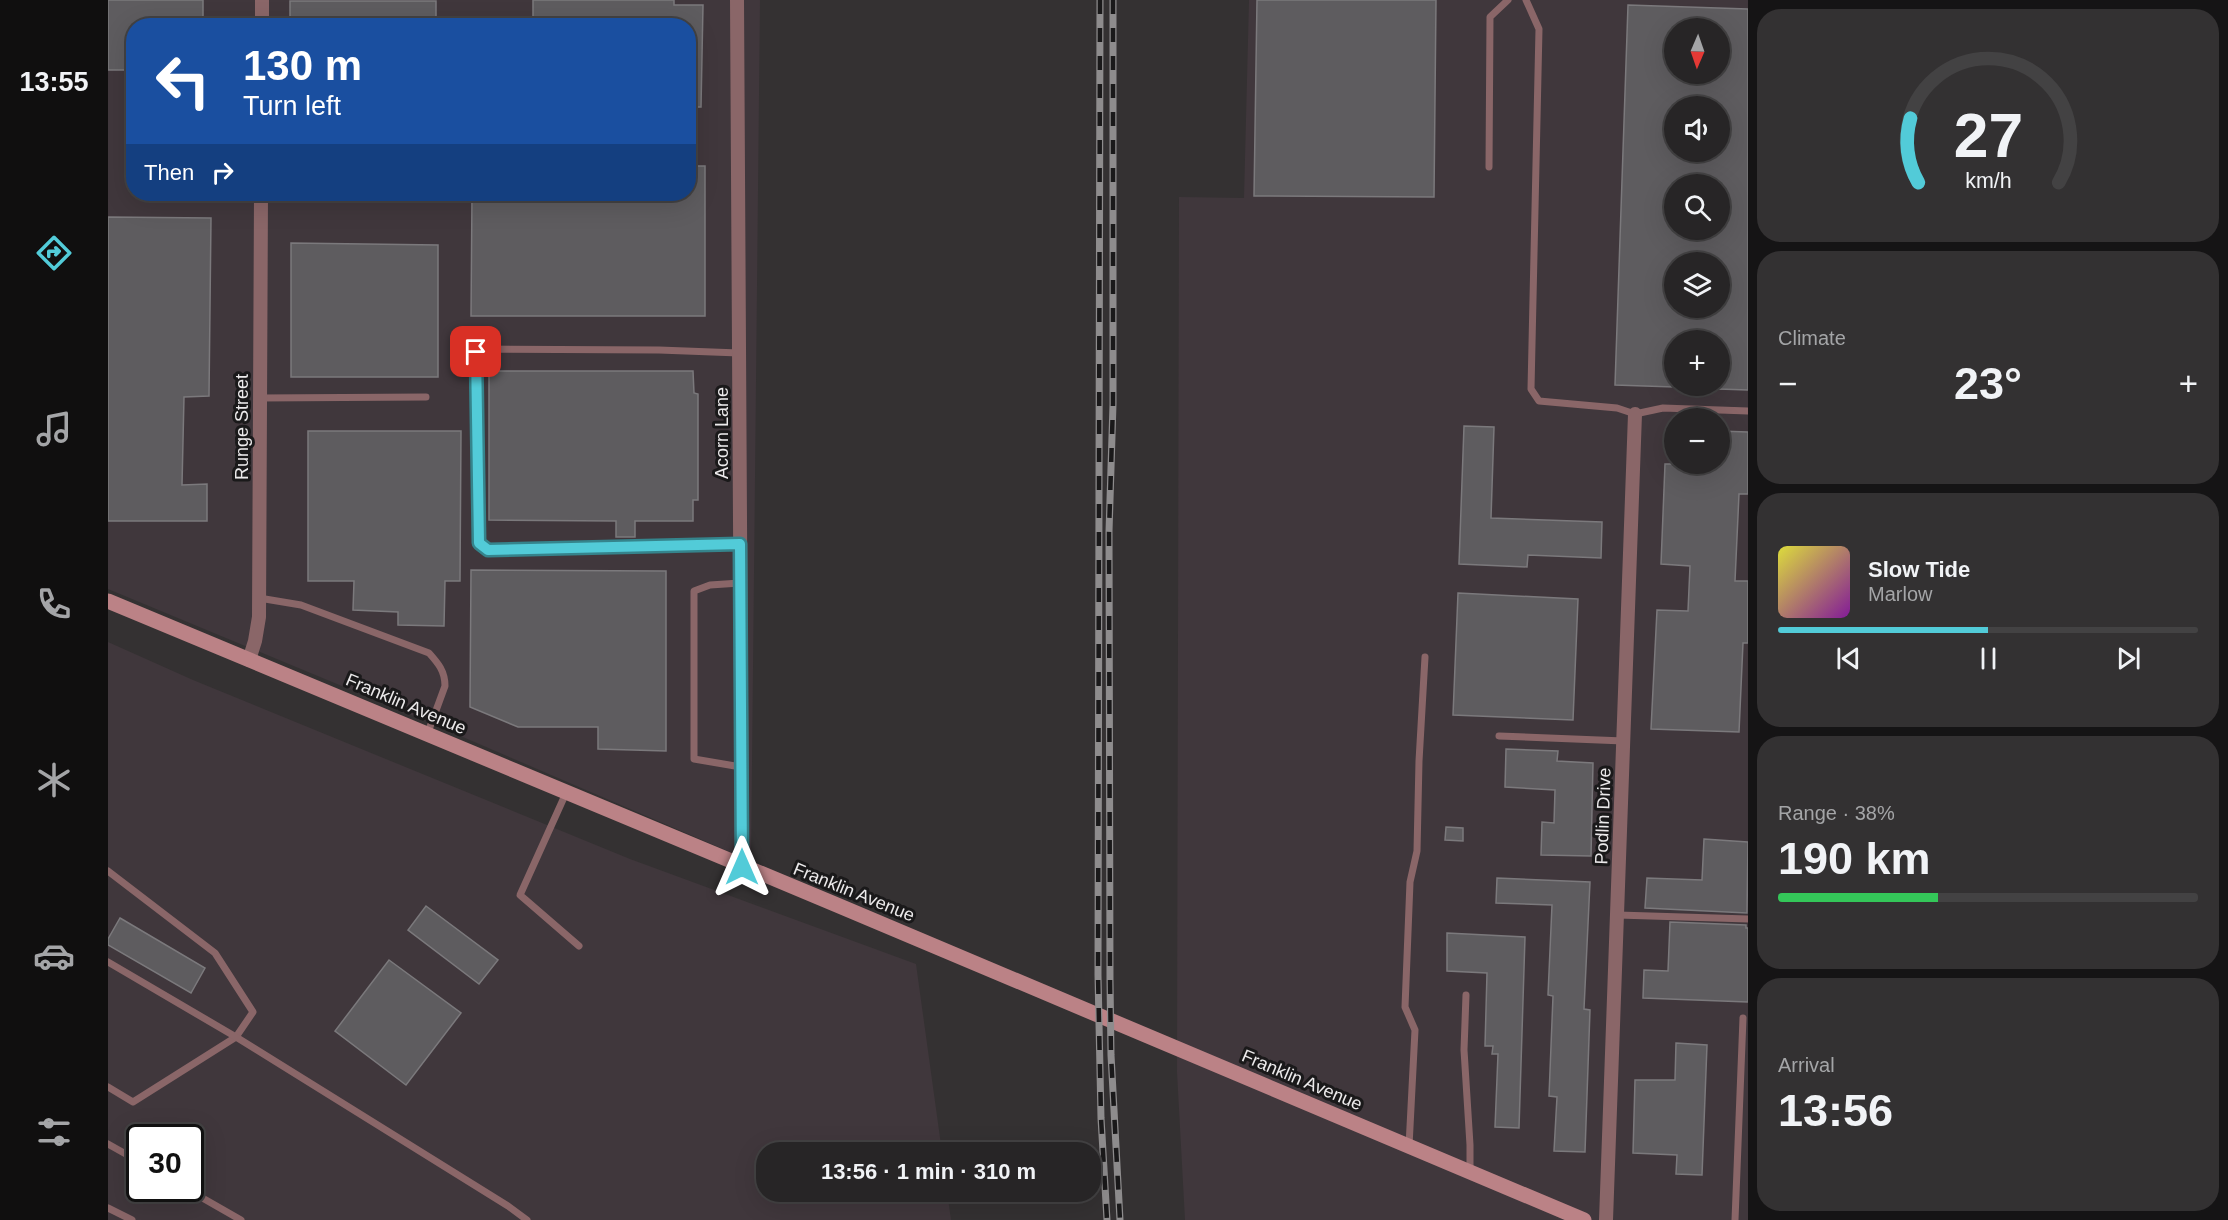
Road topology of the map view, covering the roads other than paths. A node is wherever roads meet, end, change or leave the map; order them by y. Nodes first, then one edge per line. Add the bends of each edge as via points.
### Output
1 (262, 0) edge
2 (737, 0) edge
3 (1508, 0) edge
4 (1526, 0) edge
5 (262, 18) edge
6 (1489, 167) dead end
7 (261, 201) edge
8 (739, 353) junction
9 (426, 397) dead end
10 (260, 398) junction
11 (1748, 411) edge
12 (1635, 414) junction
13 (740, 544) junction
14 (740, 583) junction
15 (259, 598) junction
16 (108, 602) edge
17 (1425, 657) dead end
18 (249, 660) junction
19 (428, 735) junction
20 (1499, 736) dead end
21 (1624, 741) junction
22 (741, 766) junction
23 (566, 793) junction
24 (742, 867) junction
25 (108, 871) edge
26 (1618, 915) junction
27 (1748, 919) edge
28 (579, 946) dead end
29 (108, 962) edge
30 (1466, 995) dead end
31 (1743, 1018) dead end
32 (236, 1037) junction
33 (108, 1087) edge
34 (108, 1144) edge
35 (1409, 1146) junction
36 (126, 1154) edge
37 (1470, 1172) junction
38 (204, 1199) edge
39 (108, 1208) edge
40 (132, 1220) edge
41 (241, 1220) edge
42 (527, 1220) edge
43 (1584, 1220) edge
44 (1606, 1220) edge
45 (1735, 1220) edge

1 - 5 street
2 - 8 street, Acorn Lane
3 - 6 lane via 1490,17
4 - 12 lane via 1539,29 1531,389 1539,400 1617,408
7 - 10 street, Runge Street
8 - 13 street, Acorn Lane
8 - 13 lane via 481,349 476,352 476,435 479,543 488,550
9 - 10 lane
10 - 15 street, Runge Street
11 - 12 lane via 1663,408
12 - 21 street, Podlin Drive
13 - 14 street, Acorn Lane
14 - 22 street, Acorn Lane
14 - 22 lane via 710,585 694,591 694,759
15 - 18 street, Runge Street via 259,617
15 - 19 lane via 301,605 429,653 441,667 445,686
16 - 18 main road, Franklin Avenue
17 - 35 lane via 1417,851 1410,882 1405,1007 1415,1030
18 - 19 main road, Franklin Avenue
19 - 23 main road, Franklin Avenue
20 - 21 lane
21 - 26 street, Podlin Drive
22 - 24 street, Acorn Lane
23 - 24 main road, Franklin Avenue
23 - 28 lane via 520,895
24 - 35 main road, Franklin Avenue
25 - 32 lane via 215,953 253,1012
26 - 27 lane
26 - 44 street, Podlin Drive
29 - 32 lane
30 - 37 lane via 1464,1050
31 - 45 lane
32 - 33 lane via 133,1102
32 - 42 lane
34 - 36 lane
35 - 37 main road, Franklin Avenue
37 - 43 main road, Franklin Avenue
38 - 41 lane
39 - 40 lane

